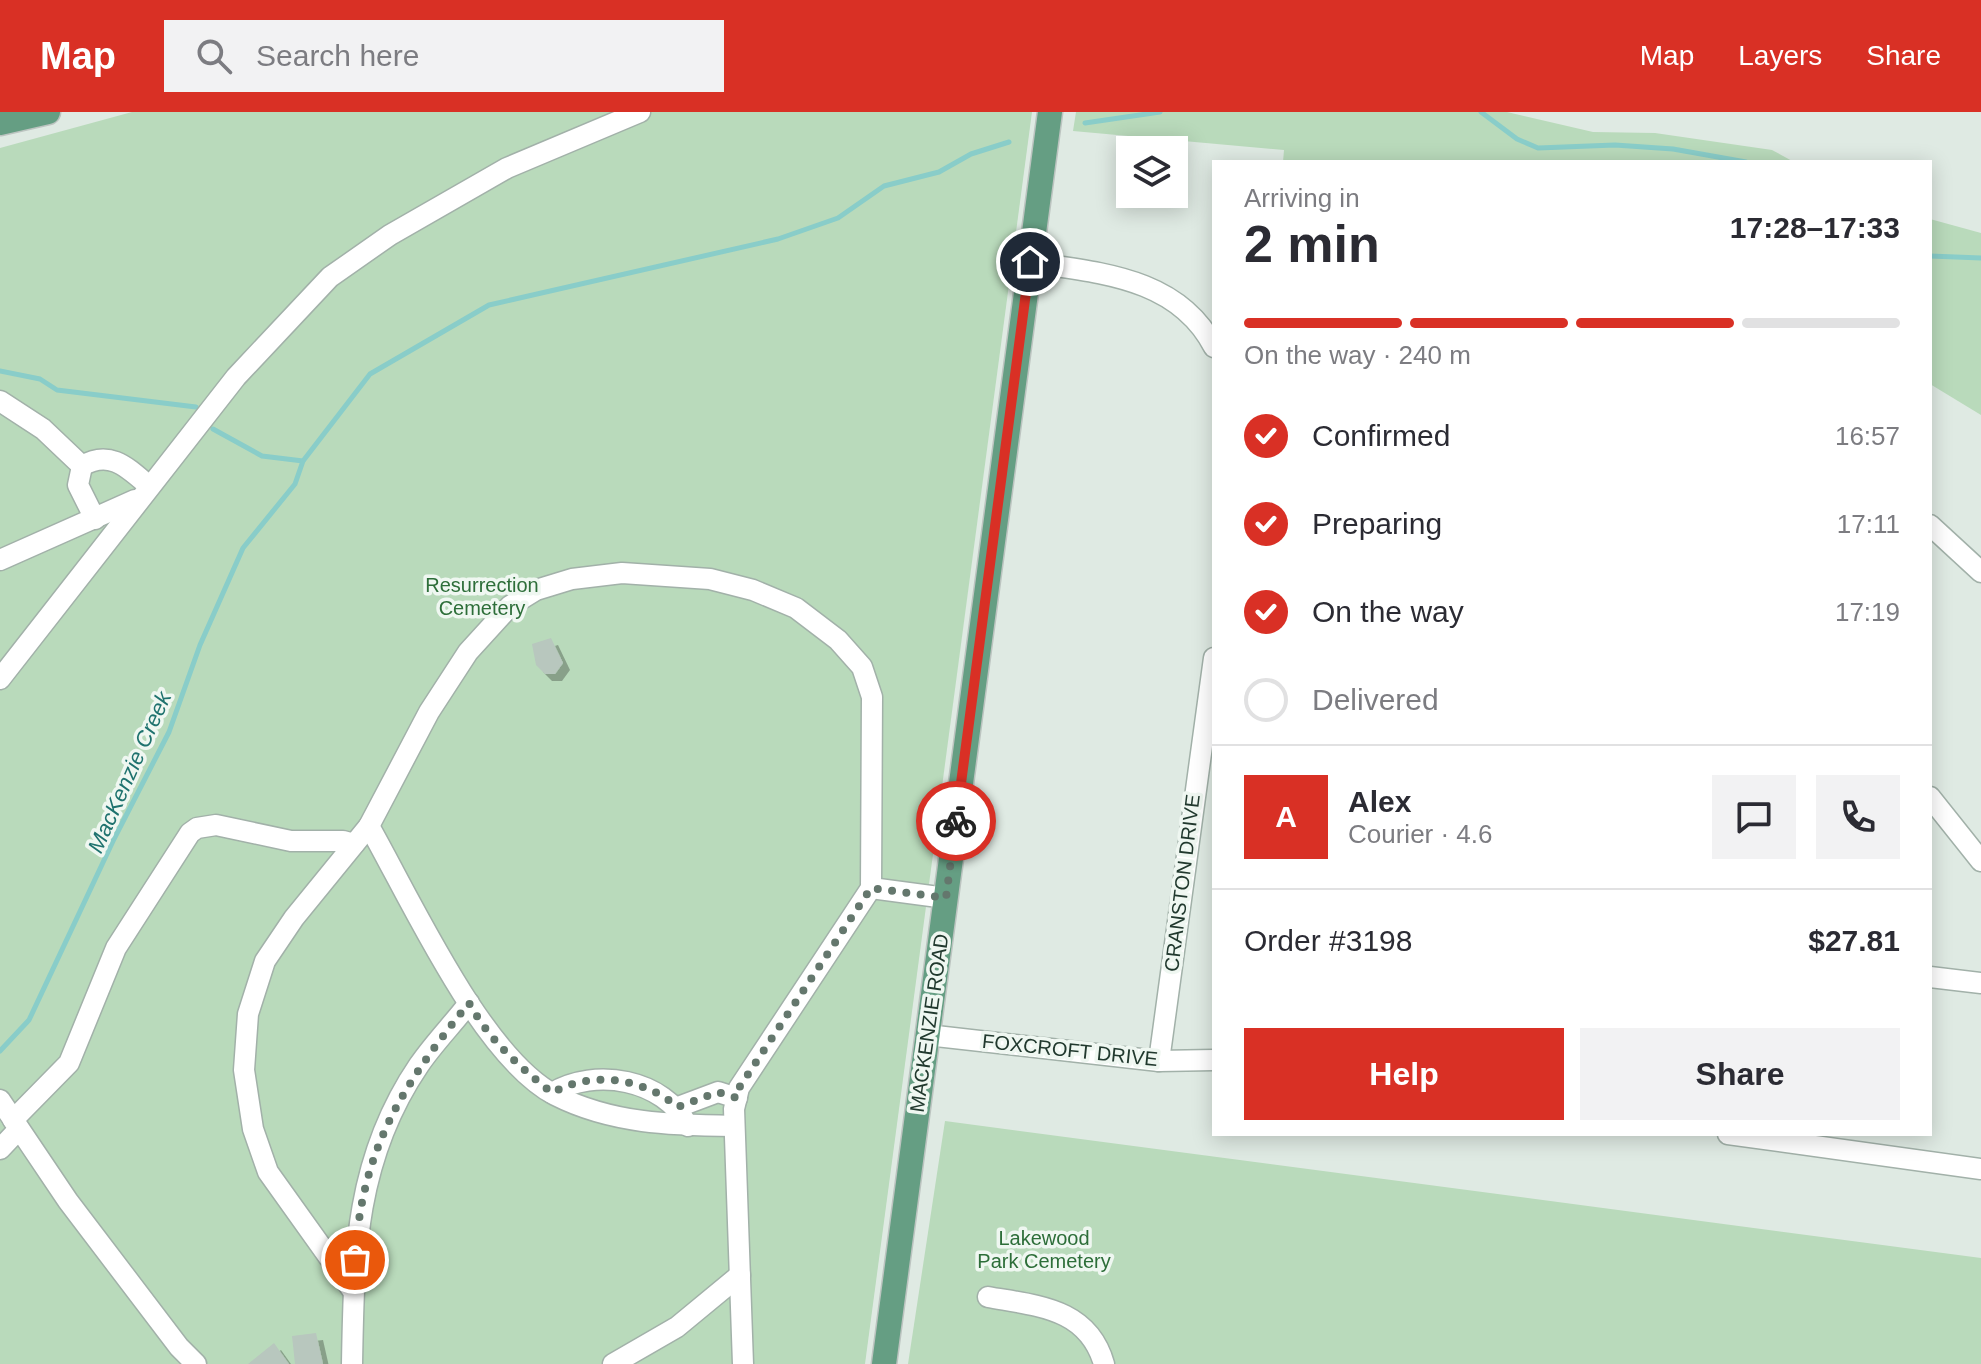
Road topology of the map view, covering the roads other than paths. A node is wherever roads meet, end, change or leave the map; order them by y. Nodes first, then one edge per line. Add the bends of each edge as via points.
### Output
1 (48, 112) edge
2 (1050, 112) edge
3 (636, 113) edge
4 (0, 123) edge
5 (1030, 262) junction
6 (1212, 343) edge
7 (0, 401) edge
8 (82, 466) junction
9 (144, 492) junction
10 (95, 519) junction
11 (1932, 527) edge
12 (0, 560) edge
13 (1981, 572) edge
14 (1212, 673) edge
15 (0, 679) edge
16 (1932, 800) edge
17 (369, 826) junction
18 (354, 844) junction
19 (1981, 861) edge
20 (871, 888) junction
21 (946, 898) junction
22 (1932, 977) edge
23 (1981, 983) edge
24 (469, 1003) junction
25 (927, 1035) junction
26 (1212, 1060) edge
27 (1159, 1061) junction
28 (552, 1093) junction
29 (737, 1098) junction
30 (0, 1100) edge
31 (683, 1116) junction
32 (16, 1124) junction
33 (734, 1126) junction
34 (1742, 1136) edge
35 (0, 1149) edge
36 (1981, 1169) edge
37 (740, 1275) junction
38 (353, 1291) junction
39 (988, 1297) dead end
40 (193, 1363) edge
41 (352, 1364) edge
42 (613, 1364) edge
43 (743, 1364) edge
44 (884, 1364) edge
45 (1104, 1364) edge

1 - 4 main road
2 - 5 main road, MACKENZIE ROAD
3 - 9 street via 507,168 390,235 330,277 236,377
5 - 6 street via 1146,285 1182,305
5 - 21 main road, MACKENZIE ROAD
7 - 8 street via 43,429
8 - 9 street via 112,459
8 - 10 street via 78,485
9 - 10 street
9 - 15 street
10 - 12 street
11 - 13 street
14 - 27 street, CRANSTON DRIVE
16 - 19 street
17 - 18 street
17 - 20 street via 429,712 468,652 510,606 536,590 572,579 622,573 710,579 796,608 838,640 862,667 872,697
17 - 24 street
18 - 32 street via 291,841 216,825 190,833 116,948 75,1052
18 - 38 street via 265,961 248,1014 244,1070 253,1129 268,1172
20 - 21 street
20 - 29 street
21 - 25 main road, MACKENZIE ROAD
22 - 23 street
24 - 28 street via 514,1063
24 - 38 street via 419,1065 376,1151 364,1185
25 - 27 street, FOXCROFT DRIVE
25 - 44 main road, MACKENZIE ROAD
26 - 27 street, FOXCROFT DRIVE
28 - 31 street via 626,1120
28 - 31 street via 579,1080 613,1079 668,1098
29 - 31 street via 718,1092
29 - 33 street
30 - 32 street
31 - 33 street
32 - 35 street
32 - 40 street via 68,1201
33 - 37 street
34 - 36 street
37 - 42 street via 677,1327
37 - 43 street
38 - 41 street
39 - 45 street via 1068,1317 1089,1330

